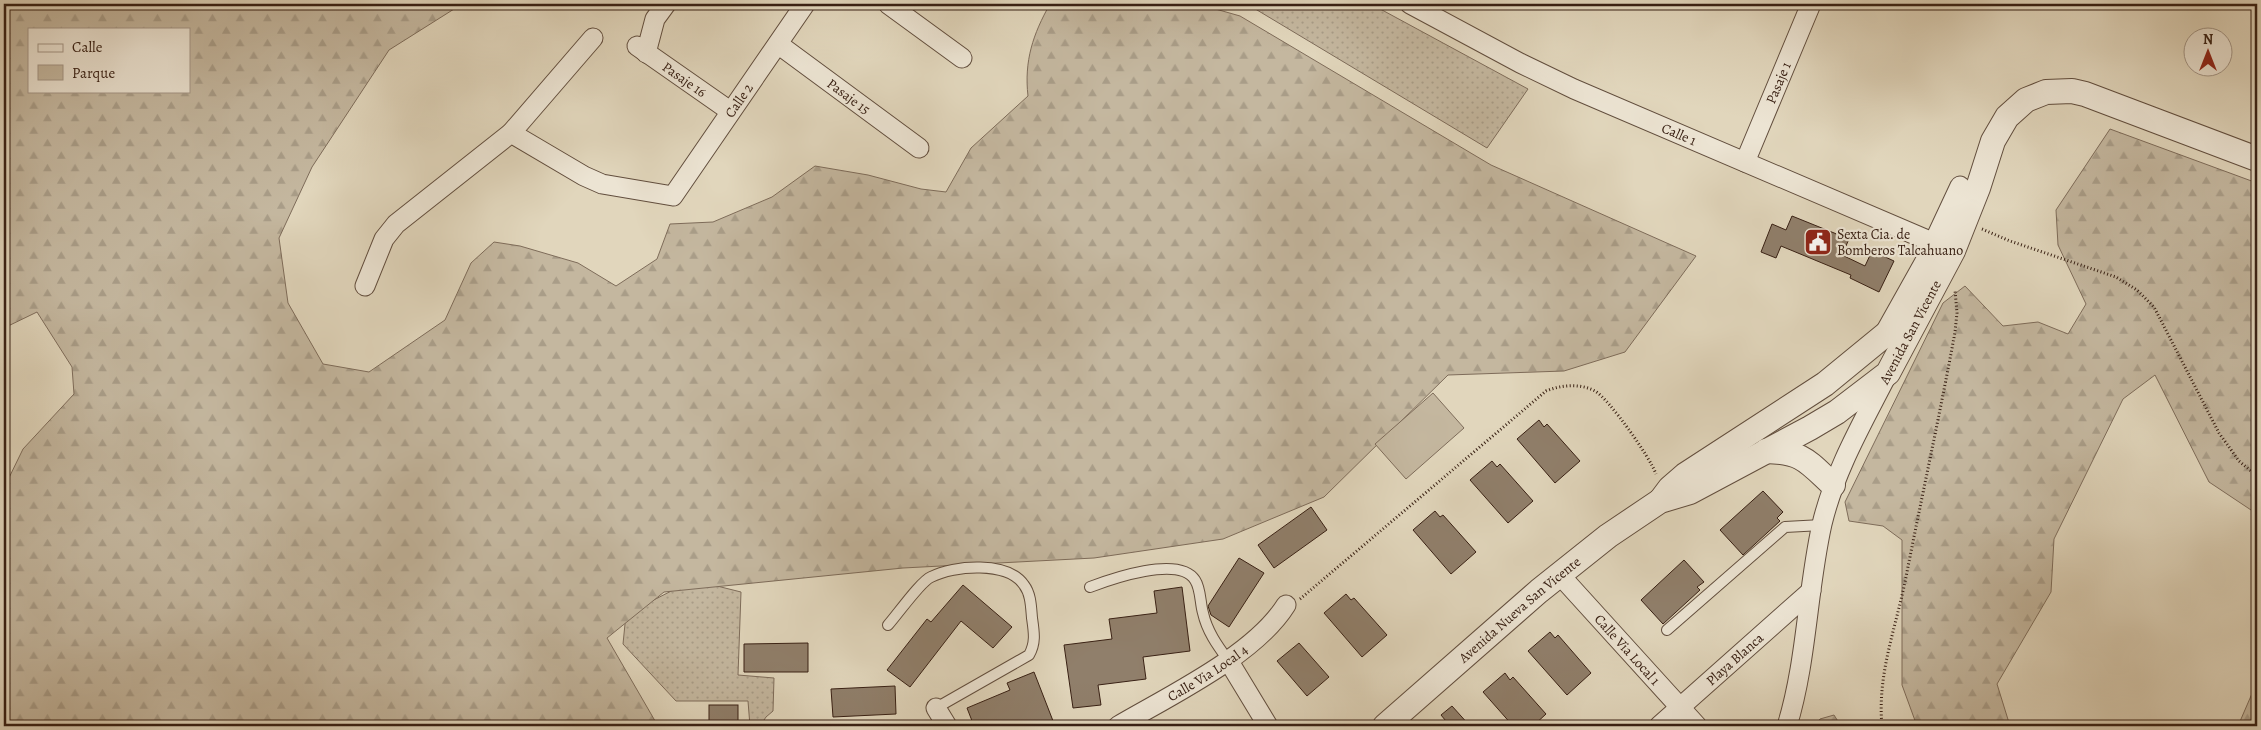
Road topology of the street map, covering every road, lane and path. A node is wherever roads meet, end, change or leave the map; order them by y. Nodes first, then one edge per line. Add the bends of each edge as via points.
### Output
1 (666, 4) edge
2 (805, 4) edge
3 (888, 4) edge
4 (1410, 4) edge
5 (1811, 4) edge
6 (593, 38) dead end
7 (778, 44) junction
8 (962, 58) dead end
9 (730, 111) junction
10 (511, 133) junction
11 (919, 148) dead end
12 (2257, 159) edge
13 (1745, 162) junction
14 (1960, 186) dead end
15 (1966, 220) junction
16 (1943, 247) junction
17 (1942, 274) junction
18 (365, 286) dead end
19 (1928, 299) junction
20 (1880, 338) junction
21 (1888, 373) junction
22 (1766, 451) junction
23 (2257, 476) edge
24 (1833, 485) junction
25 (1660, 501) junction
26 (1822, 525) junction
27 (1559, 574) junction
28 (1090, 587) dead end
29 (1811, 591) junction
30 (1286, 604) joint
31 (888, 625) dead end
32 (1666, 630) dead end
33 (1228, 660) junction
34 (936, 708) joint
35 (1680, 708) junction
36 (947, 726) edge
37 (1118, 726) edge
38 (1268, 726) edge
39 (1385, 726) edge
40 (1659, 726) edge
41 (1697, 726) edge
42 (1787, 726) edge
43 (1882, 726) edge

1 - 9 street, Pasaje 16 via 655,19 642,49
2 - 7 street, Calle 2
3 - 8 street
4 - 13 street, Calle 1 via 1574,89
5 - 13 street, Pasaje 1
6 - 10 street
7 - 9 street, Calle 2
7 - 11 street, Pasaje 15
9 - 10 street, Calle 2 via 673,196 602,184
10 - 18 street via 396,224 384,239
12 - 15 street, Avenida San Vicente via 2085,94 2046,92 2017,106 1999,129
13 - 16 street, Calle 1
14 - 16 street
15 - 16 street, Avenida San Vicente
15 - 23 path via 2010,241 2116,278 2146,298 2161,316 2219,433 2239,461
16 - 17 street, Avenida San Vicente
16 - 20 street
17 - 19 street, Avenida San Vicente
17 - 43 path via 1954,289 1957,322 1906,578 1883,670
19 - 20 street, Avenida Nueva San Vicente
19 - 21 street, Avenida San Vicente
20 - 25 street, Avenida Nueva San Vicente via 1809,395 1685,475
21 - 22 street, Avenida Nueva San Vicente via 1837,412
21 - 24 street, Avenida San Vicente
22 - 24 street via 1800,456
22 - 25 street, Avenida Nueva San Vicente via 1690,492
24 - 26 street, Avenida San Vicente
25 - 27 street, Avenida Nueva San Vicente
25 - 30 path via 1657,476 1648,456 1604,398 1586,388 1567,385 1554,388 1546,391 1307,594
26 - 29 street, Avenida San Vicente
26 - 32 lane via 1785,527
27 - 35 street, Calle Via Local 1
27 - 39 street, Avenida Nueva San Vicente
28 - 33 lane via 1149,570 1188,573 1196,582 1202,613 1211,636
29 - 35 street, Playa Blanca
29 - 42 street, Avenida San Vicente via 1794,702
30 - 33 street, Calle Via Local 4 via 1268,627
31 - 34 lane via 929,577 952,569 980,567 1013,575 1025,585 1034,636 1029,655
33 - 37 street, Calle Via Local 4
33 - 38 street
34 - 36 street
35 - 40 street, Playa Blanca
35 - 41 street, Calle Via Local 1

